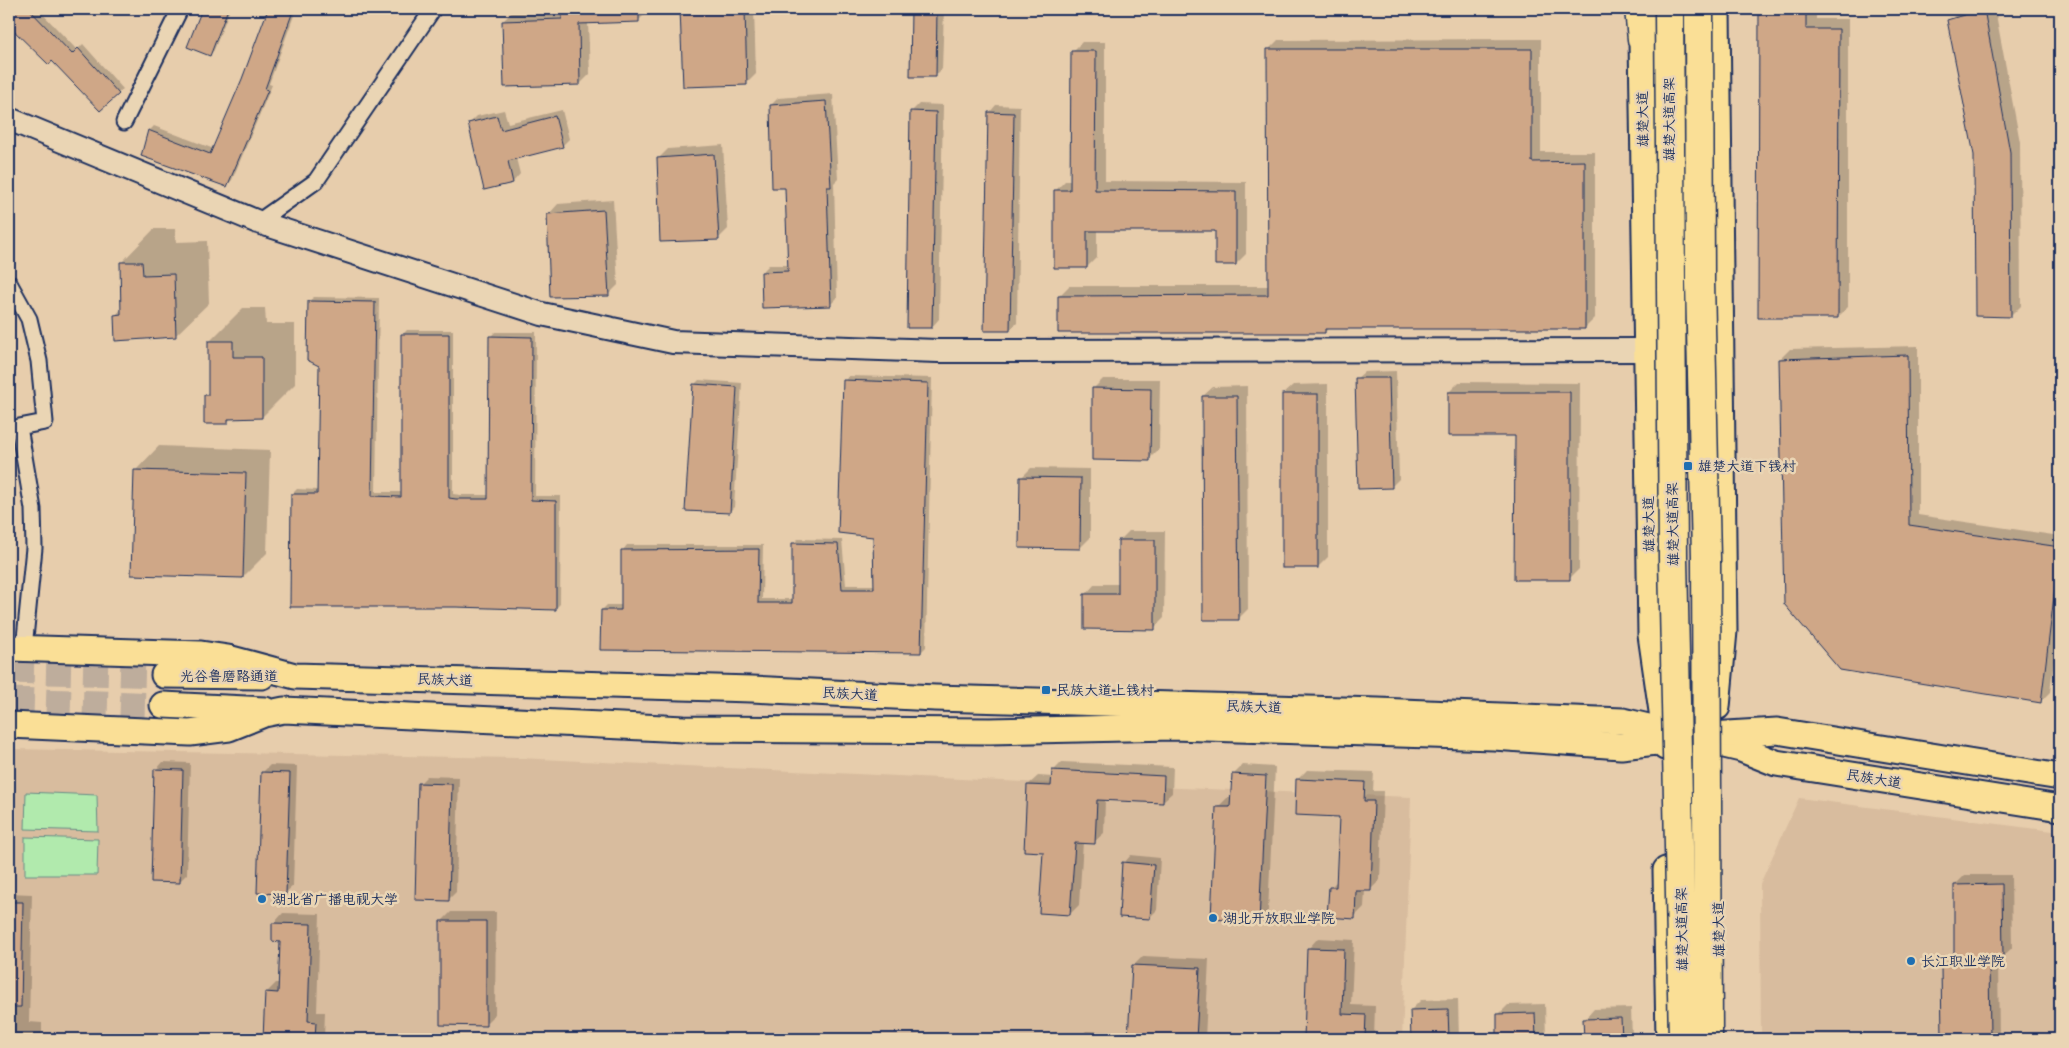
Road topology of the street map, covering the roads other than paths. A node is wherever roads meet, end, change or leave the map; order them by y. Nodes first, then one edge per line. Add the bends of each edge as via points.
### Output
1 (180, 9) edge
2 (433, 9) edge
3 (1639, 9) edge
4 (1646, 9) edge
5 (1668, 9) edge
6 (1699, 9) edge
7 (1717, 9) edge
8 (1642, 39) junction
9 (9, 119) edge
10 (124, 122) dead end
11 (258, 222) junction
12 (9, 283) edge
13 (1647, 350) junction
14 (16, 648) edge
15 (164, 675) tunnel mouth
16 (295, 676) junction
17 (163, 705) tunnel mouth
18 (284, 710) junction
19 (9, 725) edge
20 (1665, 736) junction
21 (1707, 739) junction
22 (2060, 777) edge
23 (2060, 808) edge
24 (1669, 1039) edge
25 (1684, 1039) edge
26 (1708, 1039) edge
27 (1720, 1039) edge

1 - 10 street
2 - 11 street via 316,181
3 - 8 highway
4 - 8 main road, 雄楚大道
5 - 25 highway, 雄楚大道高架, bridge via 1673,558
6 - 26 highway, 雄楚大道高架, bridge
7 - 21 main road, 雄楚大道 via 1724,632
8 - 13 main road, 雄楚大道
9 - 11 street
11 - 13 street via 542,314 673,342 938,351
12 - 14 street via 29,319 39,362 45,422 19,427 34,509 34,548
13 - 20 main road, 雄楚大道 via 1651,635
14 - 16 main road, 民族大道 via 201,654
15 - 16 main road, 光谷鲁磨路通道
16 - 20 main road, 民族大道 via 1623,721
17 - 18 main road
18 - 19 main road, 民族大道 via 229,728 190,732
18 - 20 main road, 民族大道 via 684,729 990,731 1173,727 1484,736 1621,746
20 - 21 main road, 民族大道
20 - 24 main road, 雄楚大道
21 - 22 main road, 民族大道 via 1776,731
21 - 23 main road, 民族大道 via 1776,764
21 - 27 main road, 雄楚大道

